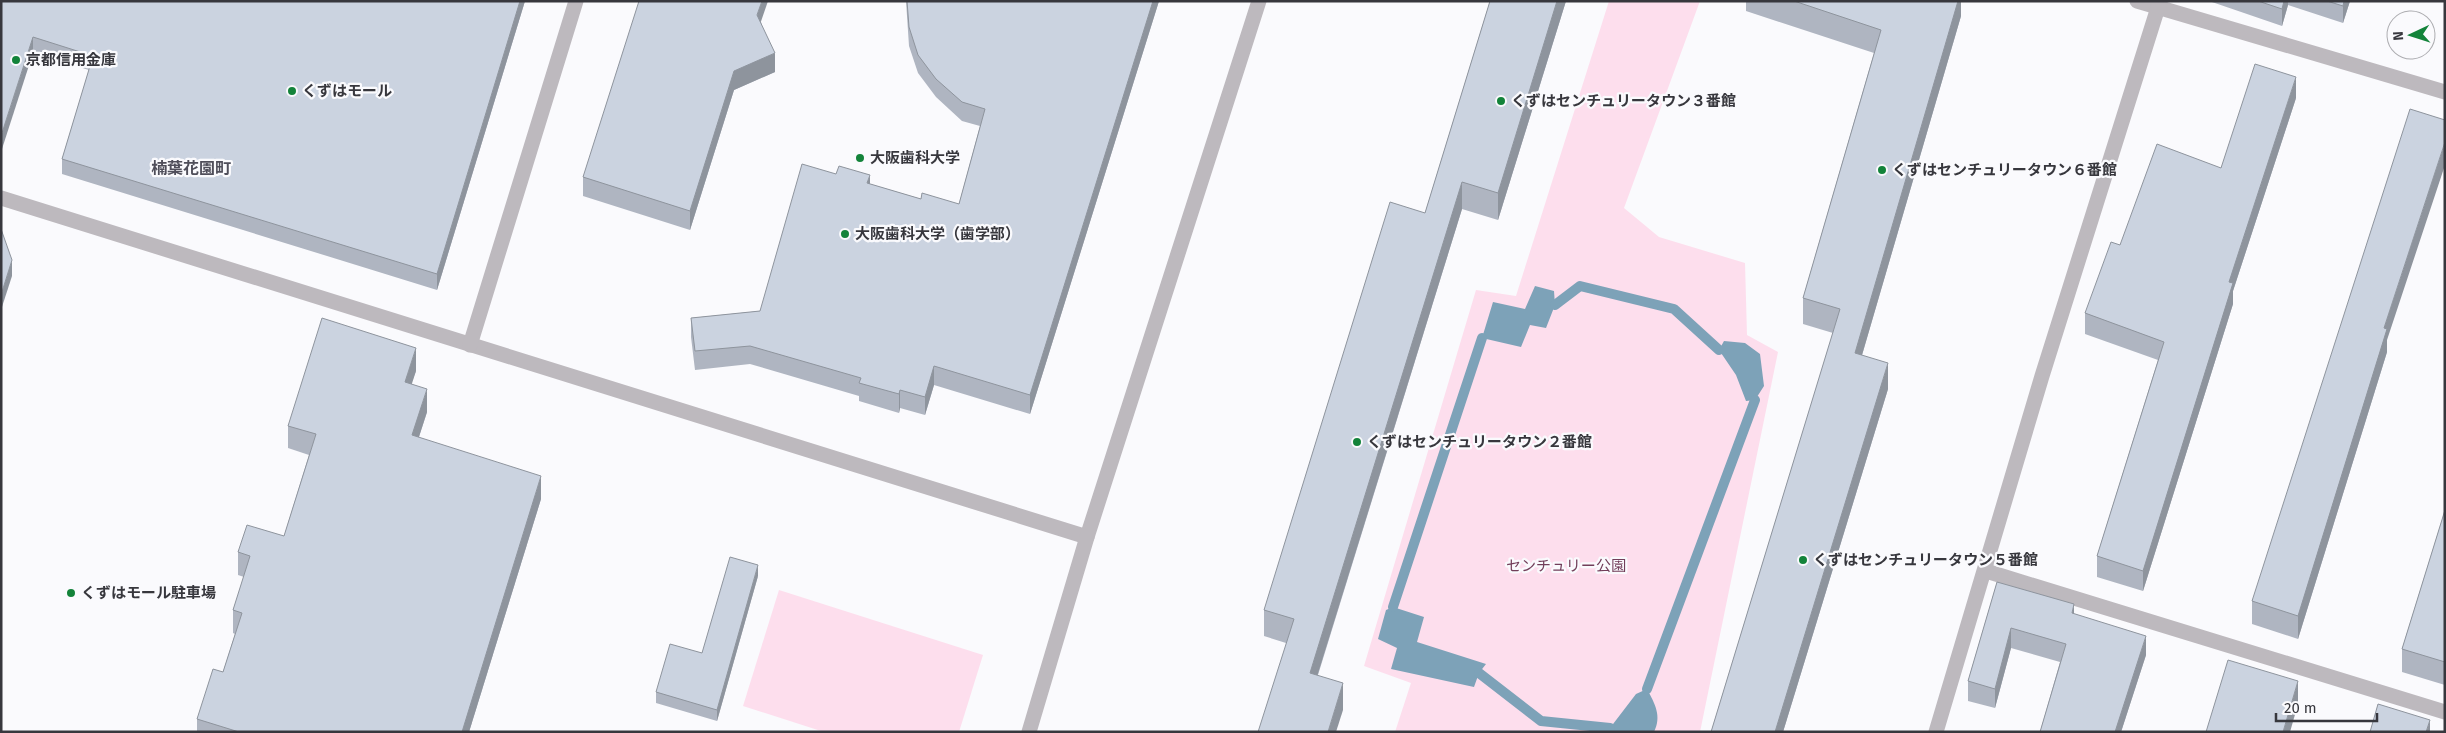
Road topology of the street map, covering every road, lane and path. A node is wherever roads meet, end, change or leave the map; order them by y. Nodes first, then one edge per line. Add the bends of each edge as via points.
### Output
1 (576, 1) edge
2 (1259, 1) edge
3 (2137, 1) edge
4 (2159, 5) edge
5 (2445, 92) edge
6 (1, 198) edge
7 (470, 345) junction
8 (1087, 537) junction
9 (1986, 570) junction
10 (2445, 712) edge
11 (1029, 732) edge
12 (1936, 732) edge

1 - 7 street
2 - 8 street
3 - 4 street
4 - 5 street
4 - 9 street via 2042,376
6 - 7 street
7 - 8 street
8 - 11 street
9 - 10 street
9 - 12 street

